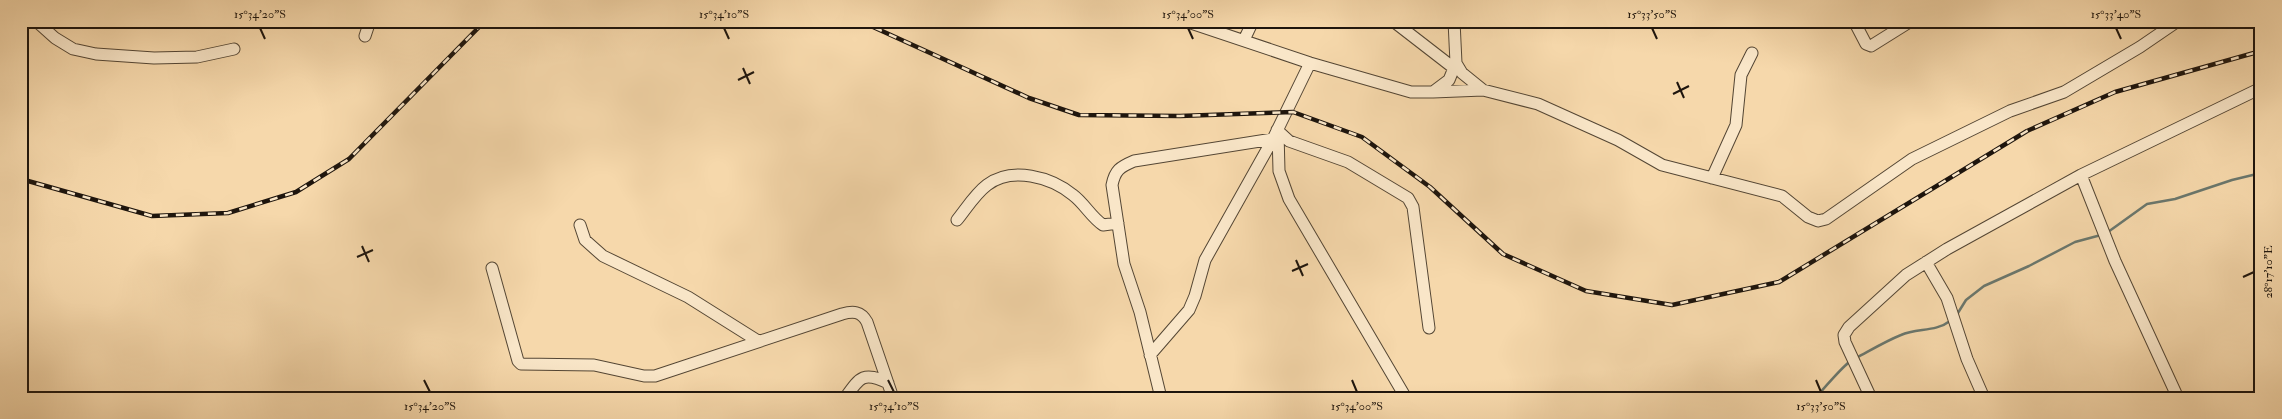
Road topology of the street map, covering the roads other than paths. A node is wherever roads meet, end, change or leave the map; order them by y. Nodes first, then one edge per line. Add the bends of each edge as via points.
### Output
1 (36, 21) edge
2 (370, 21) edge
3 (1185, 21) edge
4 (1253, 21) edge
5 (1393, 21) edge
6 (1454, 21) edge
7 (1854, 21) edge
8 (1911, 21) edge
9 (2178, 21) edge
10 (365, 36) dead end
11 (1244, 40) junction
12 (234, 49) dead end
13 (1752, 53) dead end
14 (1310, 63) junction
15 (1456, 66) junction
16 (2261, 88) edge
17 (1483, 90) junction
18 (1433, 92) junction
19 (1276, 133) junction
20 (2081, 175) junction
21 (1712, 178) junction
22 (957, 220) dead end
23 (1118, 224) junction
24 (580, 225) dead end
25 (1926, 262) junction
26 (492, 268) dead end
27 (1429, 328) dead end
28 (758, 341) junction
29 (1150, 355) junction
30 (888, 383) junction
31 (845, 398) edge
32 (893, 398) edge
33 (1161, 398) edge
34 (1406, 398) edge
35 (1872, 398) edge
36 (1984, 398) edge
37 (2178, 398) edge

1 - 12 street via 54,38 73,49 96,54 197,57
2 - 10 street
3 - 11 street
4 - 11 street
5 - 15 street
6 - 15 street
7 - 8 street via 1866,44 1871,46
9 - 21 street via 2064,92 2010,111 1912,159 1826,219 1808,218 1782,196
11 - 14 street
13 - 21 street via 1741,75 1736,125
14 - 18 street via 1411,92
14 - 19 street
15 - 17 street
15 - 18 street via 1450,80
16 - 20 street
17 - 18 street
17 - 21 street via 1538,104 1618,140 1662,165
19 - 23 street via 1120,166 1114,173 1112,185
19 - 27 street via 1289,141 1348,162 1408,198 1413,207
19 - 29 street via 1205,260 1189,310
19 - 34 street via 1279,172 1290,199
20 - 25 street
20 - 37 street via 2119,270
22 - 23 street via 988,184 1001,178 1019,176 1051,181 1074,195 1102,225
23 - 29 street via 1124,264
24 - 28 street via 585,240 603,256 688,298
25 - 35 street via 1906,275 1844,335
25 - 36 street via 1947,298 1966,359
26 - 28 street via 518,361 524,364 587,364 655,376
28 - 30 street via 857,312 867,322
29 - 33 street
30 - 31 street via 865,376 852,385
30 - 32 street

